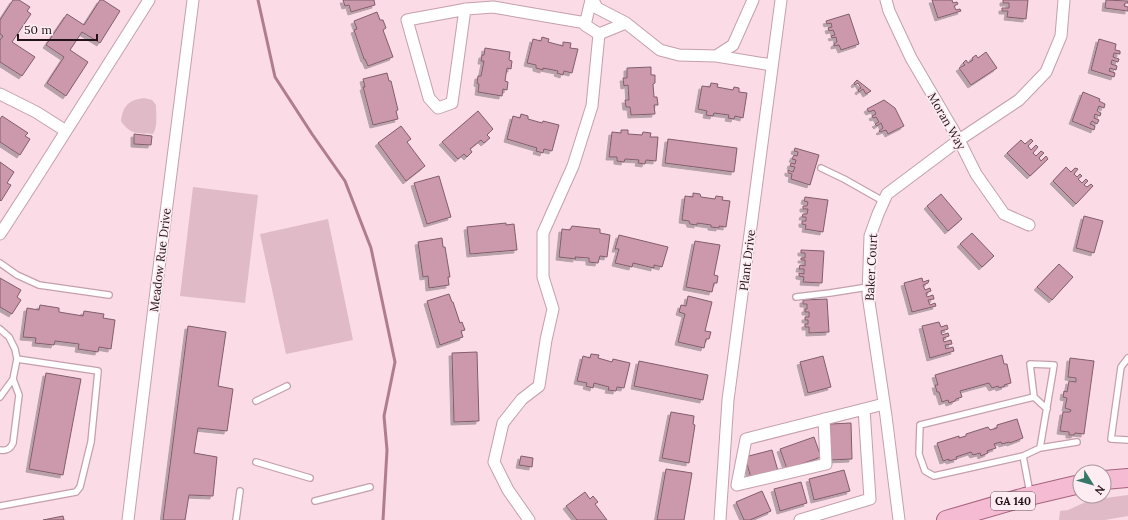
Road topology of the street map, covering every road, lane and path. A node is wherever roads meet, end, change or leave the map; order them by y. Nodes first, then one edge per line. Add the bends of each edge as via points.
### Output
1 (149, 0) edge
2 (193, 0) edge
3 (592, 0) edge
4 (753, 0) edge
5 (780, 0) edge
6 (886, 0) edge
7 (1064, 0) edge
8 (465, 9) junction
9 (586, 23) junction
10 (626, 23) junction
11 (599, 34) junction
12 (716, 56) junction
13 (772, 65) junction
14 (0, 94) edge
15 (66, 131) junction
16 (959, 140) junction
17 (821, 168) dead end
18 (883, 201) junction
19 (1029, 225) dead end
20 (0, 234) edge
21 (0, 263) edge
22 (868, 287) junction
23 (110, 294) dead end
24 (796, 296) dead end
25 (0, 329) edge
26 (1128, 358) edge
27 (17, 359) junction
28 (13, 379) junction
29 (288, 386) dead end
30 (0, 397) edge
31 (1034, 397) junction
32 (256, 401) dead end
33 (884, 404) junction
34 (864, 409) junction
35 (1047, 409) junction
36 (824, 419) junction
37 (1128, 440) edge
38 (1077, 442) dead end
39 (1040, 448) junction
40 (0, 450) edge
41 (1023, 456) junction
42 (256, 462) dead end
43 (310, 478) dead end
44 (1128, 478) edge
45 (1112, 479) edge
46 (1072, 486) edge
47 (370, 487) dead end
48 (240, 491) dead end
49 (1030, 496) junction
50 (316, 501) dead end
51 (0, 506) edge
52 (128, 520) edge
53 (236, 520) edge
54 (529, 520) edge
55 (720, 520) edge
56 (800, 520) edge
57 (899, 520) edge
58 (946, 520) edge

1 - 15 street
2 - 52 street, Meadow Rue Drive
3 - 9 street
3 - 10 street via 596,8
4 - 12 street via 733,45
5 - 13 street, Plant Drive
6 - 16 street, Moran Way via 911,58
7 - 16 street, Baker Court via 1061,36 1046,72 1019,100
8 - 8 street via 407,20 429,98 438,108 452,103
8 - 9 street via 493,7
9 - 11 street via 585,25
10 - 11 street
10 - 12 street via 660,50 679,55
11 - 54 street via 592,106 573,166 543,233 543,277 553,309 539,386 522,399 503,423 494,462 508,490
12 - 13 street
13 - 55 street, Plant Drive via 728,400
14 - 15 street
15 - 20 street
16 - 18 street, Baker Court via 886,194
16 - 19 street, Moran Way via 976,174 1004,214
17 - 18 lane
18 - 22 street, Baker Court via 870,236
21 - 23 lane via 17,275 39,285
22 - 24 lane
22 - 33 street, Baker Court
25 - 27 lane via 9,337
26 - 37 lane via 1121,367 1111,439
27 - 28 lane
27 - 51 lane via 98,371 91,442 80,487 76,492
28 - 30 lane
28 - 40 lane via 19,395 13,443 9,449
29 - 32 lane
31 - 35 lane
31 - 35 lane via 1030,364 1054,365
31 - 41 lane via 920,425 920,454 925,471 934,476
33 - 34 street
33 - 57 street, Baker Court
34 - 36 street
34 - 56 street via 870,499
35 - 39 lane
36 - 36 street via 746,439 737,485 826,464
38 - 39 lane
39 - 41 lane
41 - 49 lane
42 - 43 lane
44 - 45 main road
46 - 49 main road, GA 140
47 - 50 lane
48 - 53 lane
49 - 58 main road, GA 140

